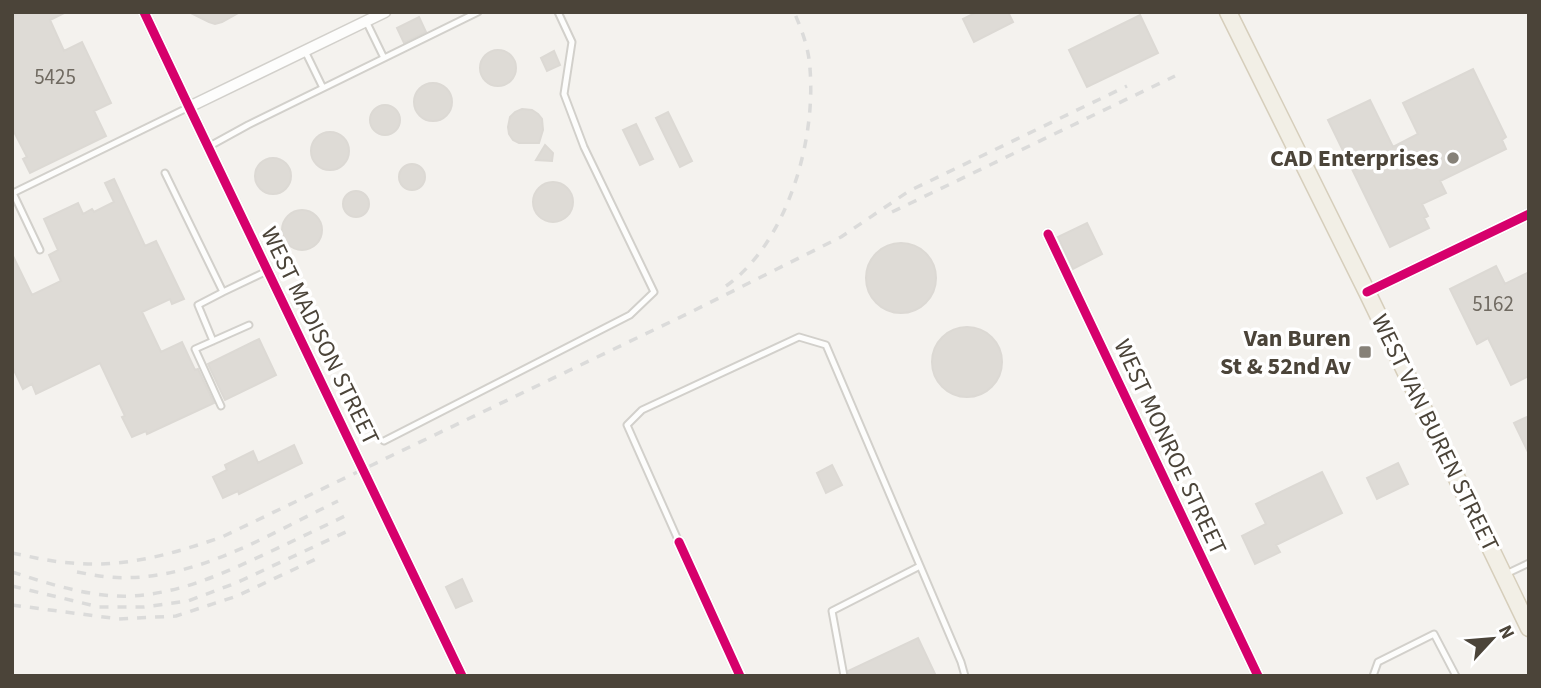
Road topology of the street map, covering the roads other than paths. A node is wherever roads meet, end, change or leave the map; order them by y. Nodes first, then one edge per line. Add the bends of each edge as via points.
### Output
1 (144, 12) edge
2 (385, 12) edge
3 (478, 12) edge
4 (558, 12) edge
5 (1228, 12) edge
6 (366, 21) junction
7 (305, 51) junction
8 (384, 58) junction
9 (323, 88) junction
10 (189, 107) junction
11 (208, 146) junction
12 (165, 173) dead end
13 (13, 193) edge
14 (1529, 215) edge
15 (1048, 234) dead end
16 (40, 250) dead end
17 (267, 271) junction
18 (223, 292) junction
19 (1367, 292) junction
20 (249, 325) dead end
21 (214, 341) junction
22 (222, 406) dead end
23 (384, 441) dead end
24 (679, 542) joint
25 (1529, 563) edge
26 (920, 566) junction
27 (1503, 575) junction
28 (1529, 628) edge
29 (462, 676) edge
30 (740, 676) edge
31 (844, 676) edge
32 (965, 676) edge
33 (1258, 676) edge
34 (1373, 676) edge
35 (1456, 676) edge

1 - 10 street, WEST MADISON STREET
2 - 6 street
3 - 8 lane
4 - 23 lane via 572,42 564,94 584,147 654,292 630,314
5 - 19 main road, WEST VAN BUREN STREET
6 - 7 street
6 - 8 lane
7 - 9 lane
7 - 10 street
8 - 9 lane
9 - 11 lane
10 - 11 street, WEST MADISON STREET
10 - 13 lane
11 - 17 street, WEST MADISON STREET
12 - 18 lane
13 - 16 lane
14 - 19 street
15 - 33 street, WEST MONROE STREET
17 - 18 lane
17 - 29 street, WEST MADISON STREET
18 - 21 lane via 198,305
19 - 27 main road, WEST VAN BUREN STREET
20 - 21 lane
21 - 22 lane via 195,349
24 - 26 lane via 627,425 642,410 799,337 825,345
24 - 30 street
25 - 27 lane
26 - 31 lane via 832,611
26 - 32 lane
27 - 28 main road, WEST VAN BUREN STREET
34 - 35 lane via 1378,662 1434,634

